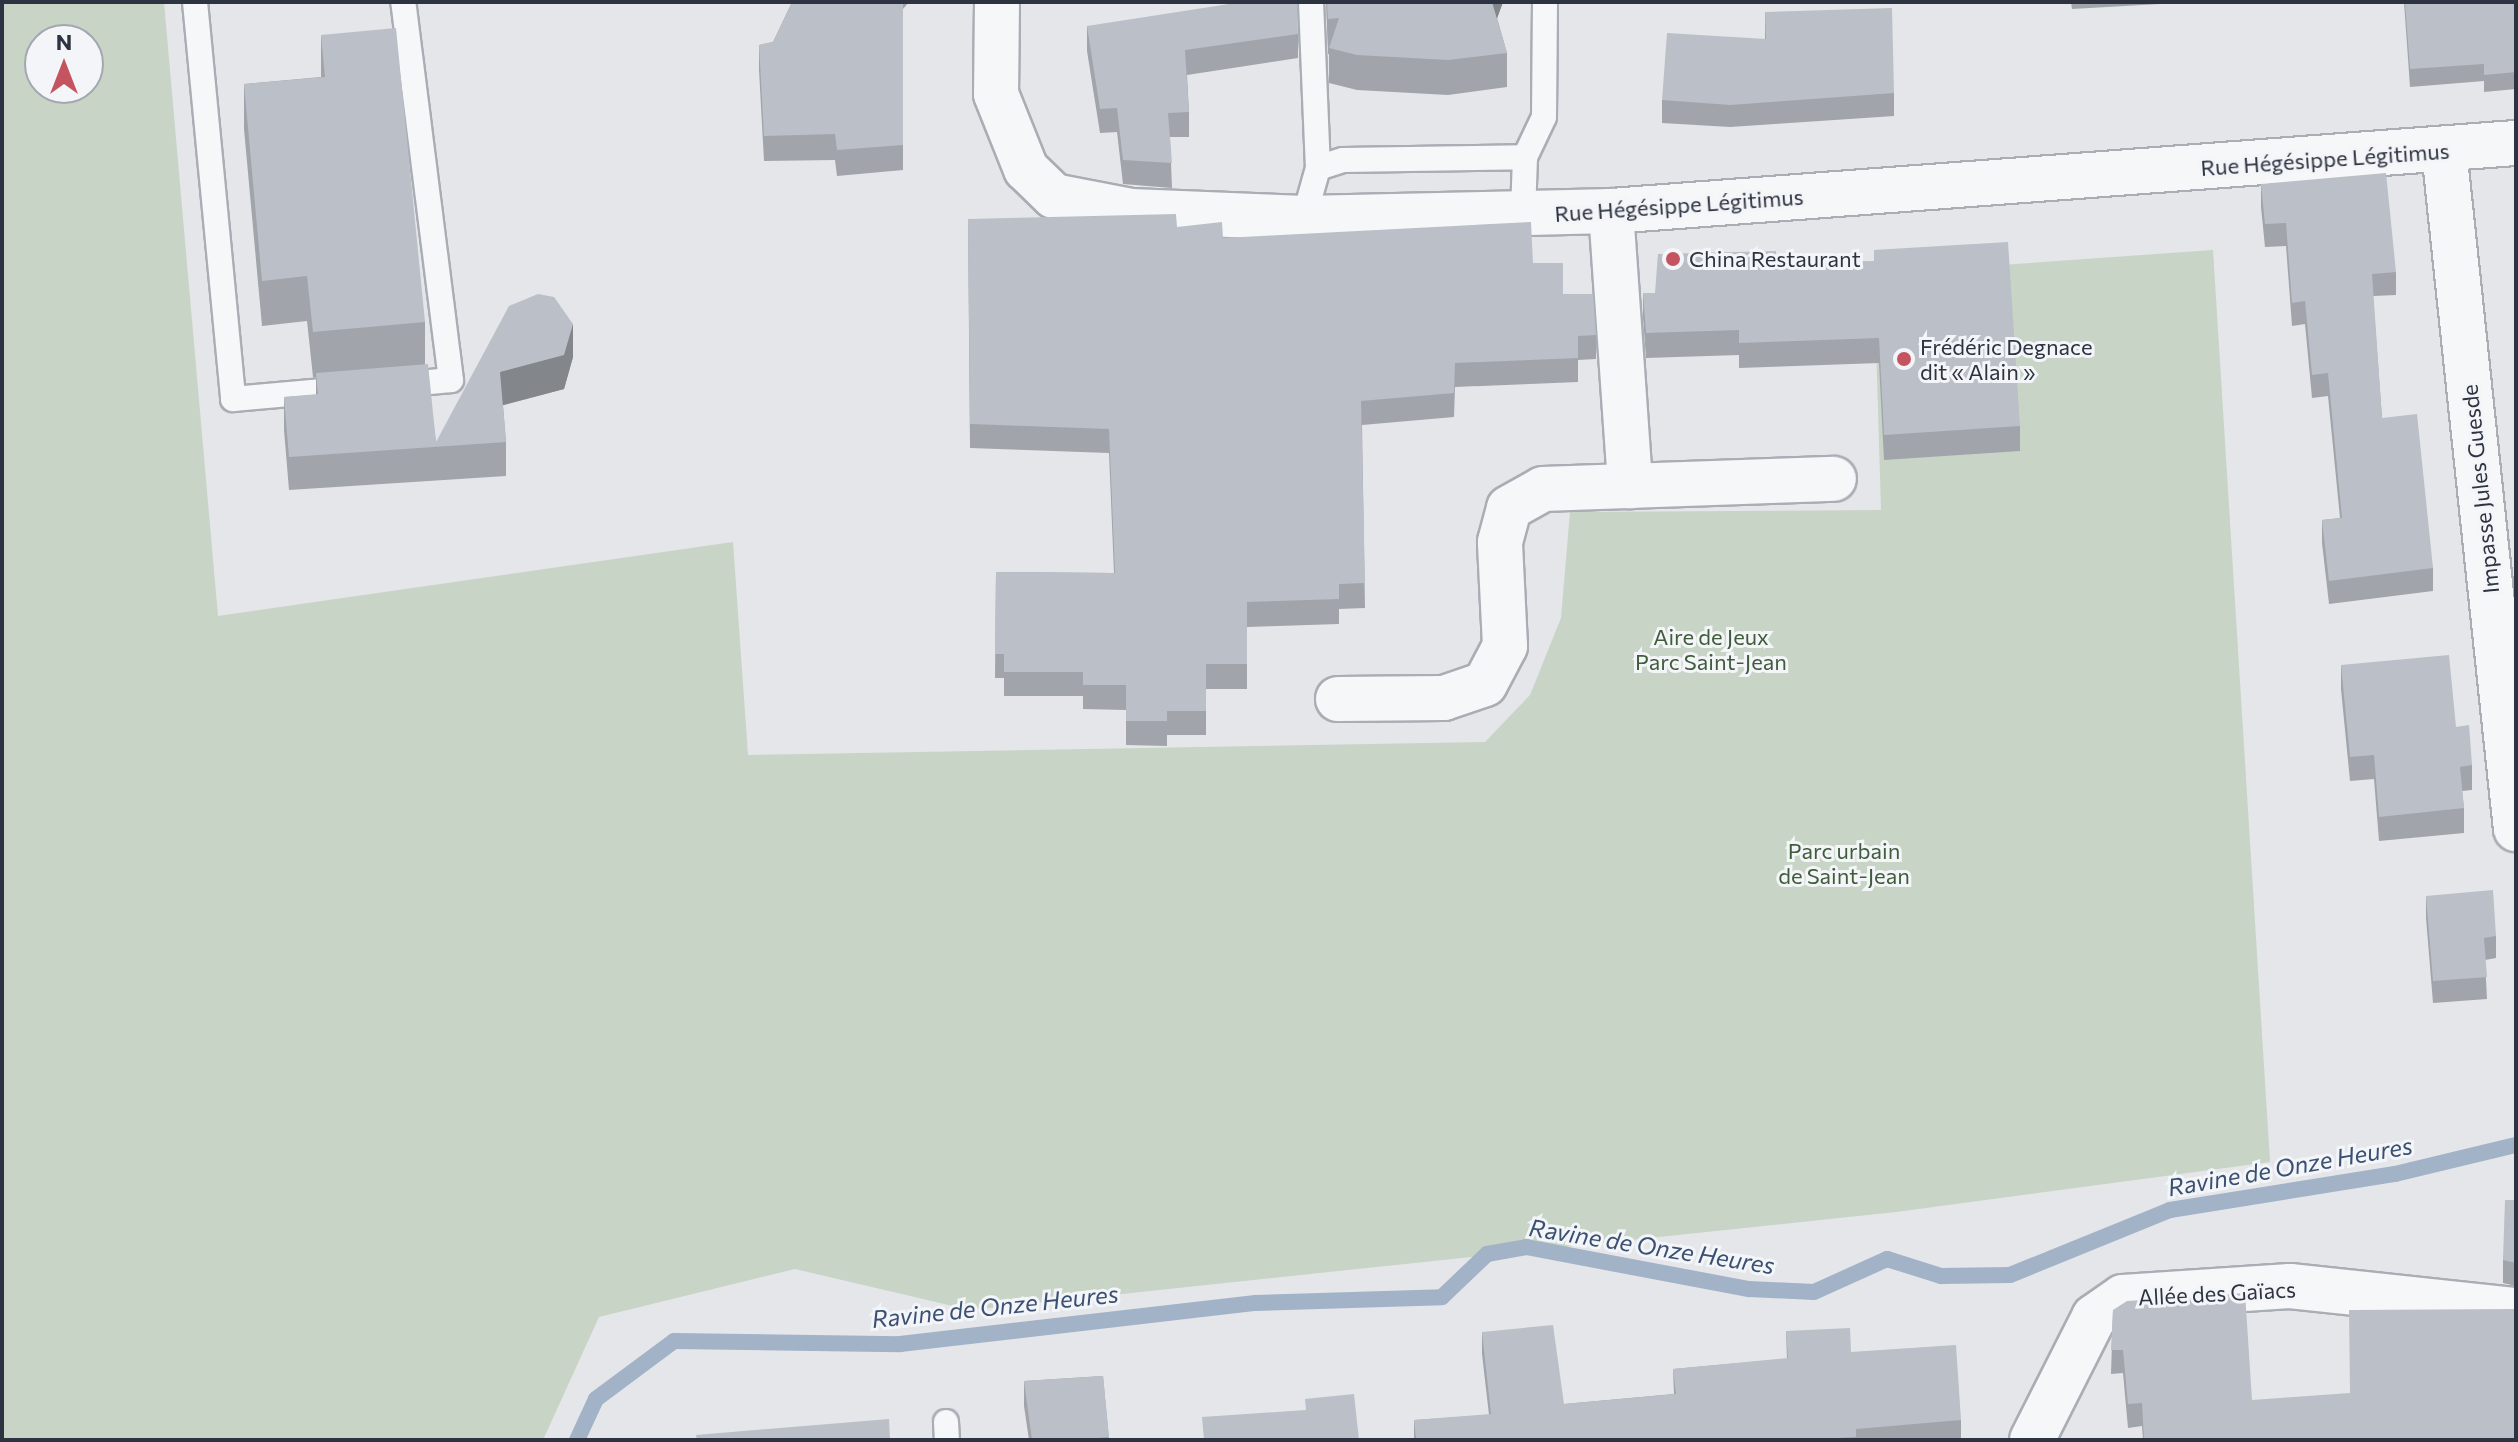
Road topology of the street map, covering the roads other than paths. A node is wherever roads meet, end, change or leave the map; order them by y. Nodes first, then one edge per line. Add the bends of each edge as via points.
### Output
1 (195, 2) edge
2 (403, 2) edge
3 (997, 2) edge
4 (1311, 2) edge
5 (1545, 2) edge
6 (2516, 143) edge
7 (2444, 150) junction
8 (1525, 157) junction
9 (1318, 168) junction
10 (1611, 211) junction
11 (1523, 214) junction
12 (1304, 218) junction
13 (1834, 479) dead end
14 (1630, 486) junction
15 (1338, 699) dead end
16 (2516, 829) edge
17 (2516, 1310) edge
18 (2033, 1440) edge

1 - 2 lane via 233,399 451,380
3 - 12 street, Rue Hégésippe Légitimus via 996,94 1005,132 1026,169 1054,196 1131,211
4 - 9 lane
5 - 8 lane via 1544,117
6 - 7 street, Rue Hégésippe Légitimus
7 - 10 street, Rue Hégésippe Légitimus
7 - 16 street, Impasse Jules Guesde
8 - 9 lane via 1343,160
8 - 11 lane
9 - 12 lane
10 - 11 street, Rue Hégésippe Légitimus
10 - 14 street
11 - 12 street, Rue Hégésippe Légitimus
13 - 14 street
14 - 15 street via 1543,489 1509,508 1500,542 1505,646 1485,684 1444,698
17 - 18 street, Allée des Gaïacs via 2290,1286 2123,1297 2094,1317

